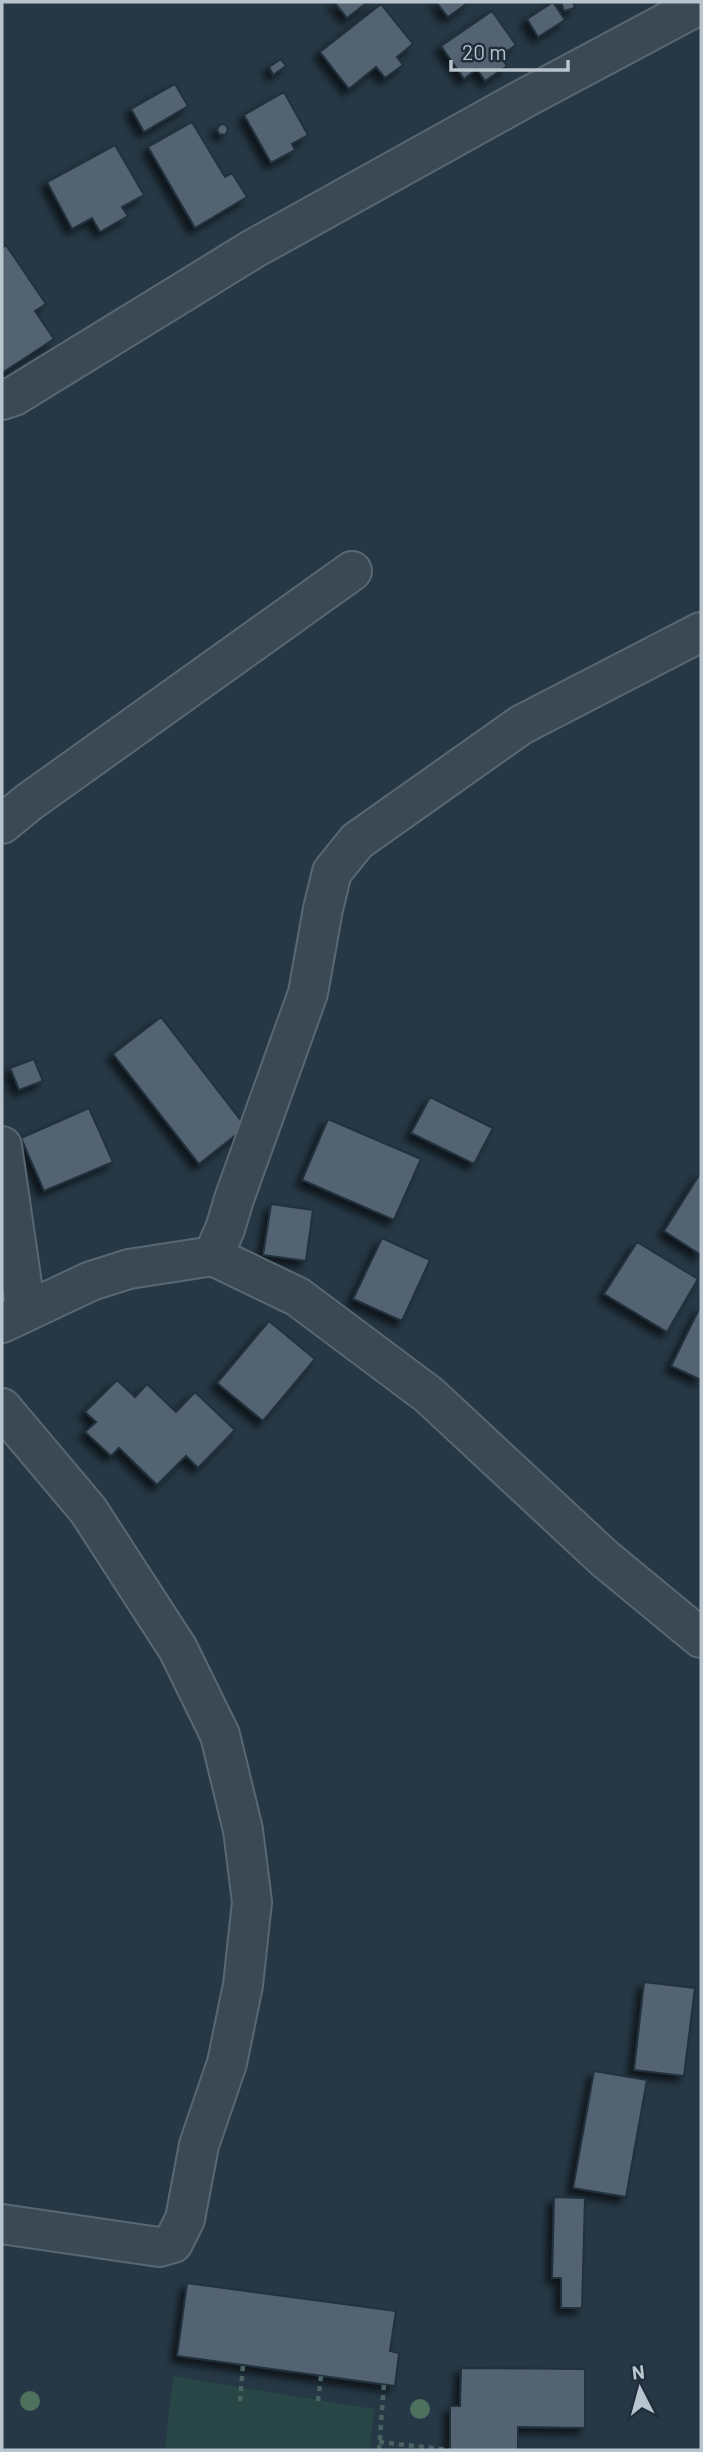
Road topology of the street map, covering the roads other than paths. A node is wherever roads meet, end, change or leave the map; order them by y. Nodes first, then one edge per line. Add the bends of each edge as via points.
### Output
1 (701, 4) edge
2 (2, 400) edge
3 (352, 571) dead end
4 (701, 632) edge
5 (2, 824) edge
6 (2, 1146) edge
7 (212, 1255) junction
8 (14, 1317) edge
9 (2, 1408) edge
10 (701, 1638) edge
11 (2, 2224) edge

1 - 2 street via 253,249
3 - 5 street
4 - 7 street via 521,725 356,841 332,872 308,993 225,1230
6 - 8 street
7 - 8 street via 129,1269 91,1281
7 - 10 street via 298,1297 429,1395 604,1558
9 - 11 street via 88,1510 178,1649 220,1735 243,1829 252,1902 243,1984 227,2063 199,2145 185,2219 173,2244 159,2247

